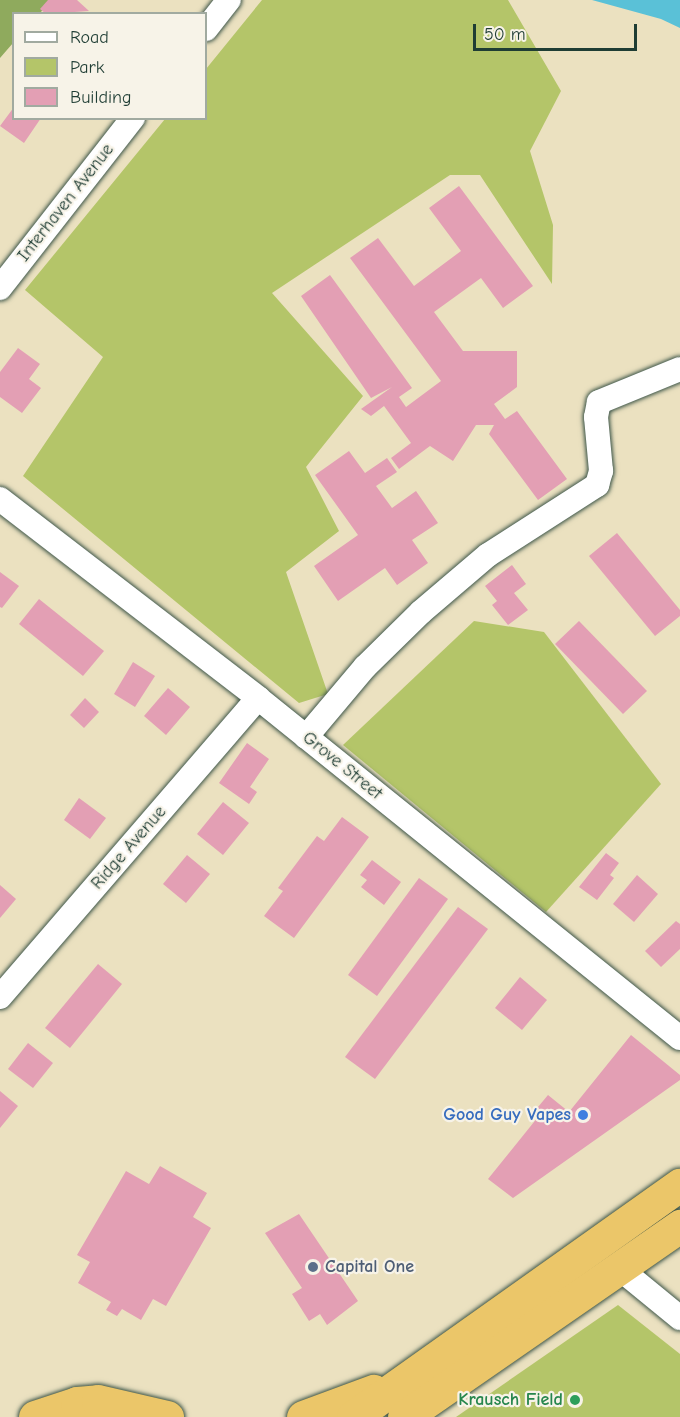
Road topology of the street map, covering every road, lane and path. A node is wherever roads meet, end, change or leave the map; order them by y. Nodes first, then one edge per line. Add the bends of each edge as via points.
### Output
1 (229, 0) edge
2 (207, 28) edge
3 (131, 120) edge
4 (0, 288) edge
5 (680, 369) edge
6 (0, 499) edge
7 (258, 698) junction
8 (306, 737) junction
9 (0, 997) edge
10 (680, 1038) edge
11 (680, 1185) edge
12 (680, 1226) edge
13 (619, 1268) junction
14 (680, 1318) edge
15 (446, 1353) junction
16 (44, 1415) edge
17 (167, 1417) edge
18 (303, 1417) edge
19 (353, 1417) edge
20 (404, 1417) edge

1 - 2 street
3 - 4 street, Interhaven Avenue
5 - 8 street via 599,402 596,417 601,471 597,485 488,555 421,612 365,667
6 - 7 street, Grove Street
7 - 8 street, Grove Street
7 - 9 street, Ridge Avenue
8 - 10 street, Grove Street
11 - 15 highway
12 - 13 highway
13 - 14 street
13 - 20 highway
15 - 18 highway via 381,1388
15 - 19 highway
16 - 17 highway via 77,1403 98,1401

